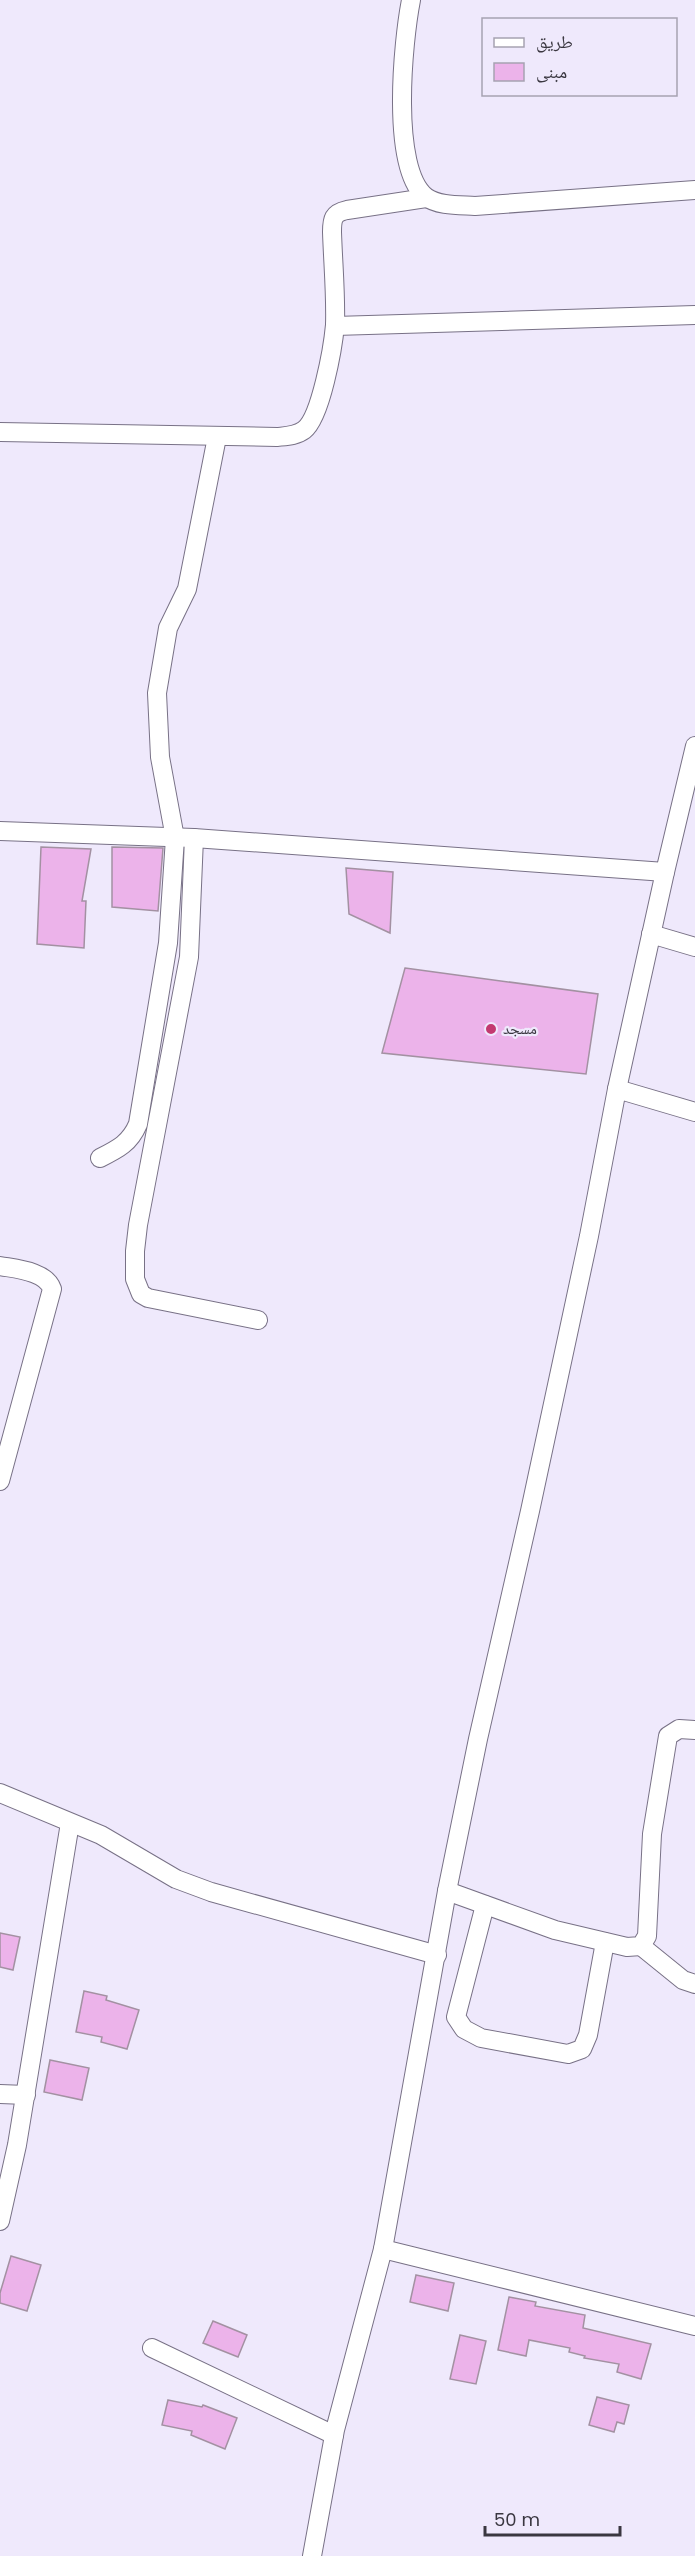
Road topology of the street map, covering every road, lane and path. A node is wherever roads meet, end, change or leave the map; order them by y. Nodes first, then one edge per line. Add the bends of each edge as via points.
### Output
1 (411, 0) edge
2 (695, 190) edge
3 (426, 198) junction
4 (695, 315) edge
5 (334, 326) junction
6 (0, 432) edge
7 (217, 437) junction
8 (695, 746) edge
9 (0, 831) edge
10 (175, 838) junction
11 (194, 838) junction
12 (664, 872) junction
13 (651, 934) junction
14 (695, 947) edge
15 (617, 1089) junction
16 (695, 1112) edge
17 (100, 1158) dead end
18 (0, 1266) edge
19 (258, 1320) dead end
20 (0, 1481) edge
21 (695, 1730) edge
22 (0, 1793) edge
23 (70, 1823) junction
24 (447, 1892) junction
25 (485, 1905) junction
26 (605, 1942) junction
27 (641, 1946) junction
28 (437, 1955) junction
29 (695, 1984) edge
30 (0, 2094) edge
31 (26, 2095) junction
32 (4, 2191) edge
33 (0, 2221) edge
34 (383, 2249) junction
35 (695, 2326) edge
36 (152, 2348) dead end
37 (334, 2435) junction
38 (312, 2556) edge

1 - 3 street via 403,61 404,132 414,183
2 - 3 street via 475,206
3 - 5 street via 335,214
4 - 5 street
5 - 7 street via 321,395 304,430 292,436
6 - 7 street
7 - 10 street via 187,589 168,628 157,693 162,768
8 - 12 street
9 - 10 street
10 - 11 street
10 - 17 street via 168,943 138,1124 126,1144
11 - 12 street
11 - 19 street via 189,957 138,1225 135,1279 141,1294 148,1298
12 - 13 street
13 - 14 street
13 - 15 street
15 - 16 street
15 - 24 street
18 - 20 street via 38,1276 48,1281 52,1289
21 - 27 street via 679,1729 668,1736 652,1834 647,1936
22 - 23 street
23 - 28 street via 101,1835 176,1879 202,1889
23 - 31 street
24 - 25 street
24 - 28 street
25 - 26 street via 555,1930
25 - 26 street via 456,2017 464,2029 481,2038 568,2054 582,2049
26 - 27 street
27 - 29 street via 683,1980
28 - 34 street
30 - 31 street
31 - 32 street
32 - 33 street
34 - 35 street
34 - 37 street
36 - 37 street
37 - 38 street

